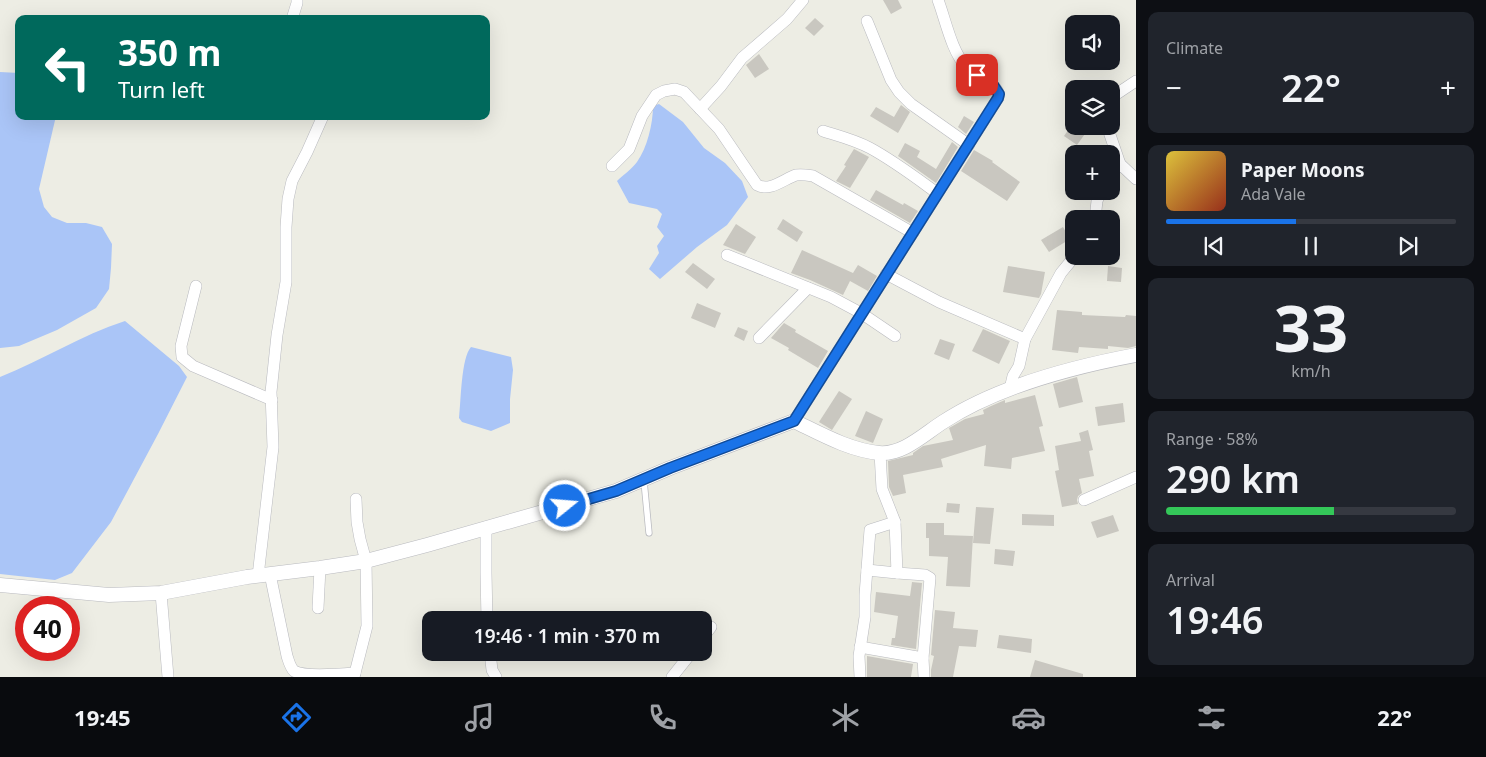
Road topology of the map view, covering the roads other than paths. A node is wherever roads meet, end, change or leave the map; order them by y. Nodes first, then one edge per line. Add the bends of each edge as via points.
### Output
1 (297, 0) edge
2 (803, 0) edge
3 (938, 0) edge
4 (293, 15) edge
5 (866, 21) dead end
6 (1136, 81) edge
7 (1120, 92) edge
8 (700, 109) junction
9 (321, 120) edge
10 (823, 131) dead end
11 (969, 145) junction
12 (1120, 164) edge
13 (612, 166) dead end
14 (1136, 179) edge
15 (938, 192) junction
16 (913, 234) junction
17 (727, 255) dead end
18 (1068, 265) edge
19 (886, 274) junction
20 (196, 286) dead end
21 (808, 288) junction
22 (861, 313) junction
23 (894, 336) dead end
24 (759, 338) dead end
25 (1025, 339) junction
26 (1136, 355) edge
27 (1010, 389) junction
28 (272, 400) junction
29 (794, 421) junction
30 (880, 453) junction
31 (1136, 477) edge
32 (643, 479) junction
33 (356, 500) dead end
34 (1084, 500) dead end
35 (895, 522) junction
36 (486, 527) junction
37 (648, 533) dead end
38 (366, 561) junction
39 (320, 568) junction
40 (867, 570) junction
41 (897, 573) junction
42 (264, 575) junction
43 (0, 585) edge
44 (161, 593) junction
45 (318, 608) dead end
46 (488, 611) edge
47 (860, 647) junction
48 (923, 658) junction
49 (491, 661) edge
50 (685, 661) edge
51 (355, 675) edge
52 (168, 677) edge
53 (496, 677) edge
54 (672, 677) edge
55 (859, 677) edge
56 (924, 677) edge

1 - 4 street
2 - 8 street via 742,58
3 - 11 street via 957,54 965,66 993,85 999,94
5 - 11 street via 899,92
6 - 7 street
8 - 13 street via 684,92 675,89 656,95 642,116 629,149
8 - 16 street via 719,130 757,186 771,186 798,175 813,176
9 - 28 street via 292,181 288,199 286,282 277,335
10 - 15 street via 869,147
11 - 15 street
12 - 14 street
15 - 16 street
16 - 19 street
17 - 21 street
18 - 25 street
19 - 22 street
19 - 25 street via 939,302
20 - 28 street via 181,346 182,357 193,366
21 - 22 street
21 - 24 street
22 - 23 street
22 - 29 street
25 - 27 street
26 - 27 street
27 - 30 street via 952,416 903,449
28 - 42 street via 273,447
29 - 30 street via 840,442
29 - 32 street
30 - 35 street via 882,489
31 - 34 street
32 - 36 street via 616,491
32 - 37 lane
33 - 38 street
35 - 40 street via 870,530
35 - 41 street
36 - 38 street
36 - 46 street
38 - 39 street
38 - 51 street via 367,626
39 - 42 street
39 - 45 street
40 - 41 street
40 - 47 street
41 - 48 street via 930,578
42 - 44 street
42 - 51 street via 294,671 307,675
43 - 44 street via 110,596
44 - 52 street
47 - 48 street
47 - 55 street
48 - 56 street
49 - 53 street
50 - 54 street

